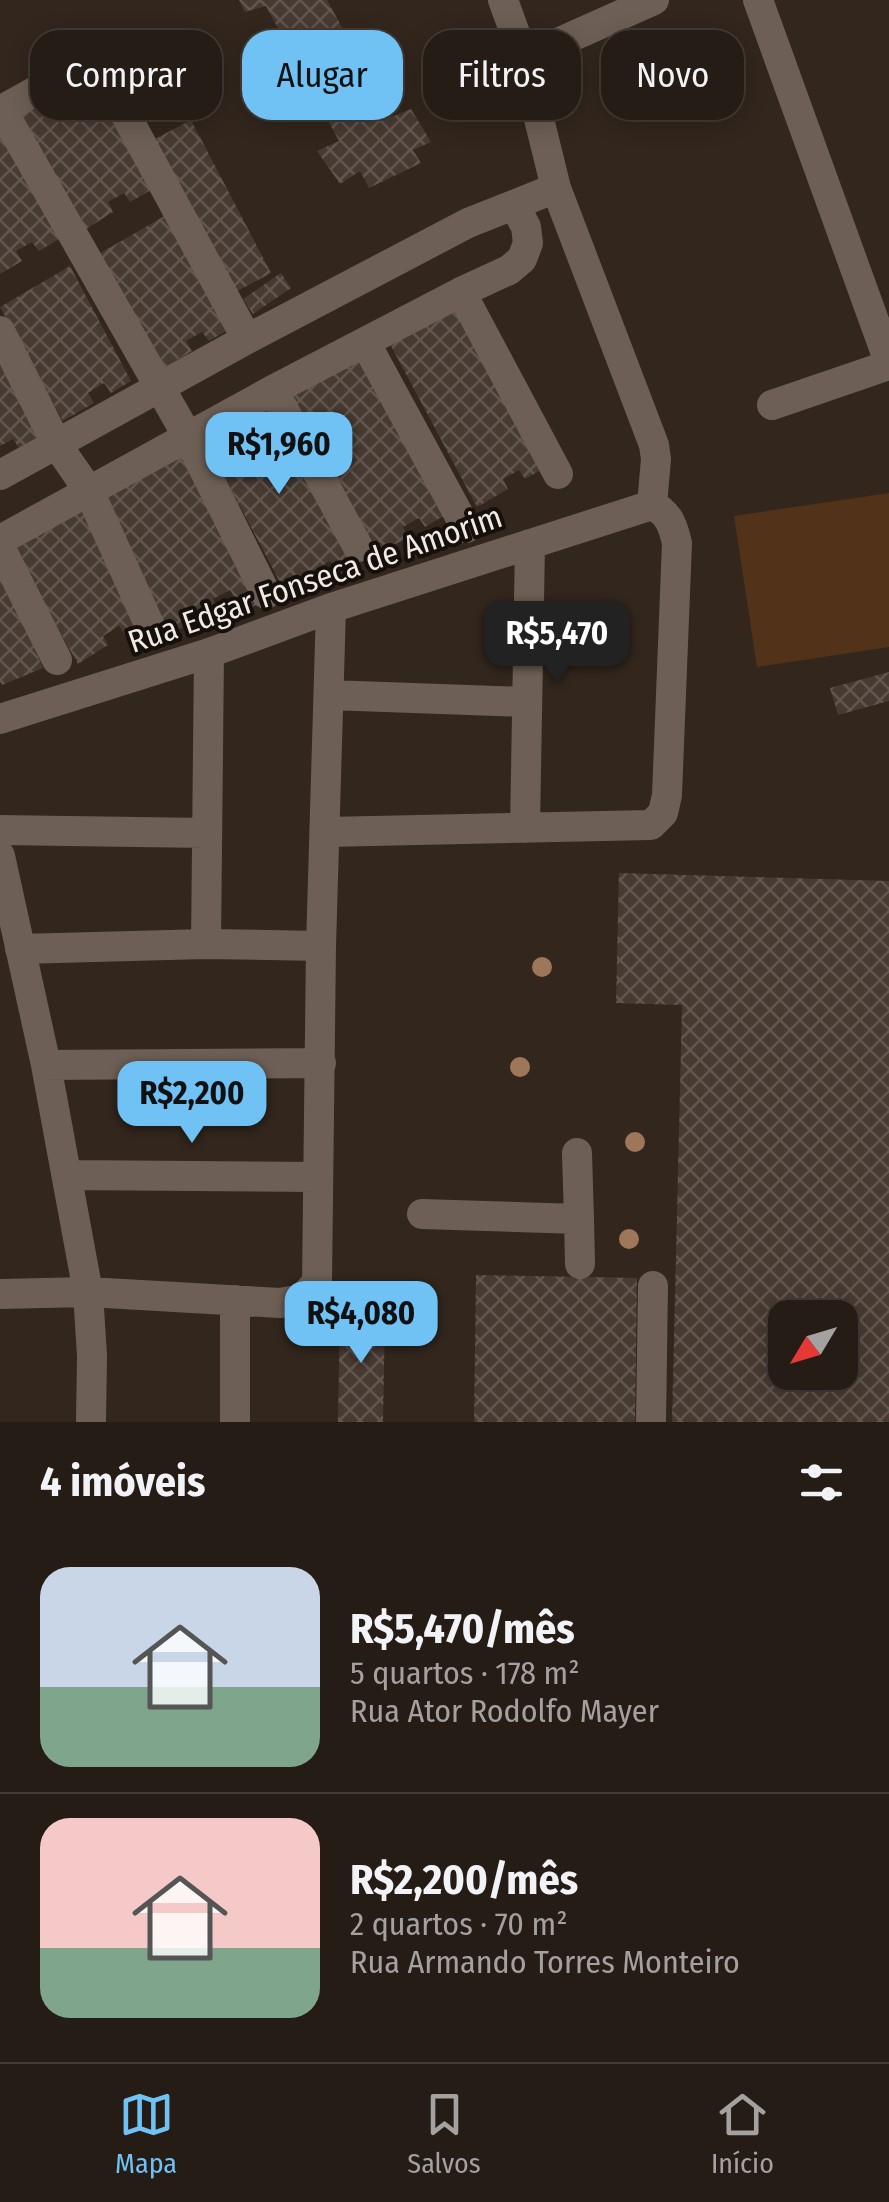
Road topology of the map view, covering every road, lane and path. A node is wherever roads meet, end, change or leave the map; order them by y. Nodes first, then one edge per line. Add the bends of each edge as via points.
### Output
1 (503, 0) edge
2 (654, 0) edge
3 (758, 0) edge
4 (514, 30) edge
5 (581, 33) edge
6 (1, 110) edge
7 (539, 120) edge
8 (556, 188) junction
9 (514, 206) junction
10 (461, 292) junction
11 (0, 330) edge
12 (247, 339) junction
13 (365, 342) junction
14 (889, 364) edge
15 (160, 389) junction
16 (273, 390) junction
17 (772, 405) dead end
18 (188, 437) junction
19 (57, 445) junction
20 (558, 474) dead end
21 (0, 475) edge
22 (89, 491) junction
23 (652, 505) junction
24 (466, 528) dead end
25 (0, 544) edge
26 (530, 544) junction
27 (358, 547) dead end
28 (266, 594) dead end
29 (332, 608) junction
30 (153, 633) dead end
31 (209, 654) junction
32 (58, 660) dead end
33 (329, 695) junction
34 (527, 702) junction
35 (0, 719) edge
36 (524, 828) junction
37 (0, 830) edge
38 (326, 832) junction
39 (206, 833) junction
40 (0, 856) edge
41 (206, 944) junction
42 (321, 946) junction
43 (20, 948) junction
44 (321, 1063) junction
45 (46, 1065) junction
46 (577, 1153) dead end
47 (67, 1175) junction
48 (316, 1177) junction
49 (422, 1214) dead end
50 (579, 1219) junction
51 (580, 1264) dead end
52 (653, 1286) dead end
53 (88, 1292) junction
54 (0, 1294) edge
55 (235, 1300) junction
56 (90, 1422) edge
57 (235, 1422) edge
58 (652, 1422) edge

1 - 4 street
2 - 5 street
3 - 14 street
6 - 12 street via 86,63 102,71
6 - 15 street
7 - 8 street
8 - 9 street
8 - 23 street via 654,445
9 - 10 street via 526,227 522,258
9 - 12 street via 468,223
10 - 13 street
10 - 20 street
11 - 19 street
12 - 15 street
13 - 16 street
13 - 24 street
14 - 17 street
15 - 18 street
15 - 19 street
16 - 18 street
16 - 27 street
18 - 22 street
18 - 28 street
19 - 21 street
19 - 22 street
22 - 25 street
22 - 30 street
23 - 26 street, Rua Edgar Fonseca de Amorim
23 - 36 street via 669,518 678,563 663,813 650,825
25 - 32 street
26 - 29 street, Rua Edgar Fonseca de Amorim
26 - 34 street
29 - 31 street, Rua Edgar Fonseca de Amorim
29 - 33 street
31 - 35 street, Rua Edgar Fonseca de Amorim
31 - 39 street
33 - 34 street
33 - 38 street
34 - 36 street
36 - 38 street
37 - 39 street
38 - 42 street
39 - 41 street
40 - 43 street
41 - 42 street
41 - 43 street
42 - 44 street
43 - 45 street
44 - 45 street
44 - 48 street
45 - 47 street
46 - 50 street
47 - 48 street
47 - 53 street
48 - 55 street via 317,1282 295,1302
49 - 50 street
50 - 51 street
52 - 58 street
53 - 54 street
53 - 55 street
53 - 56 street
55 - 57 street

